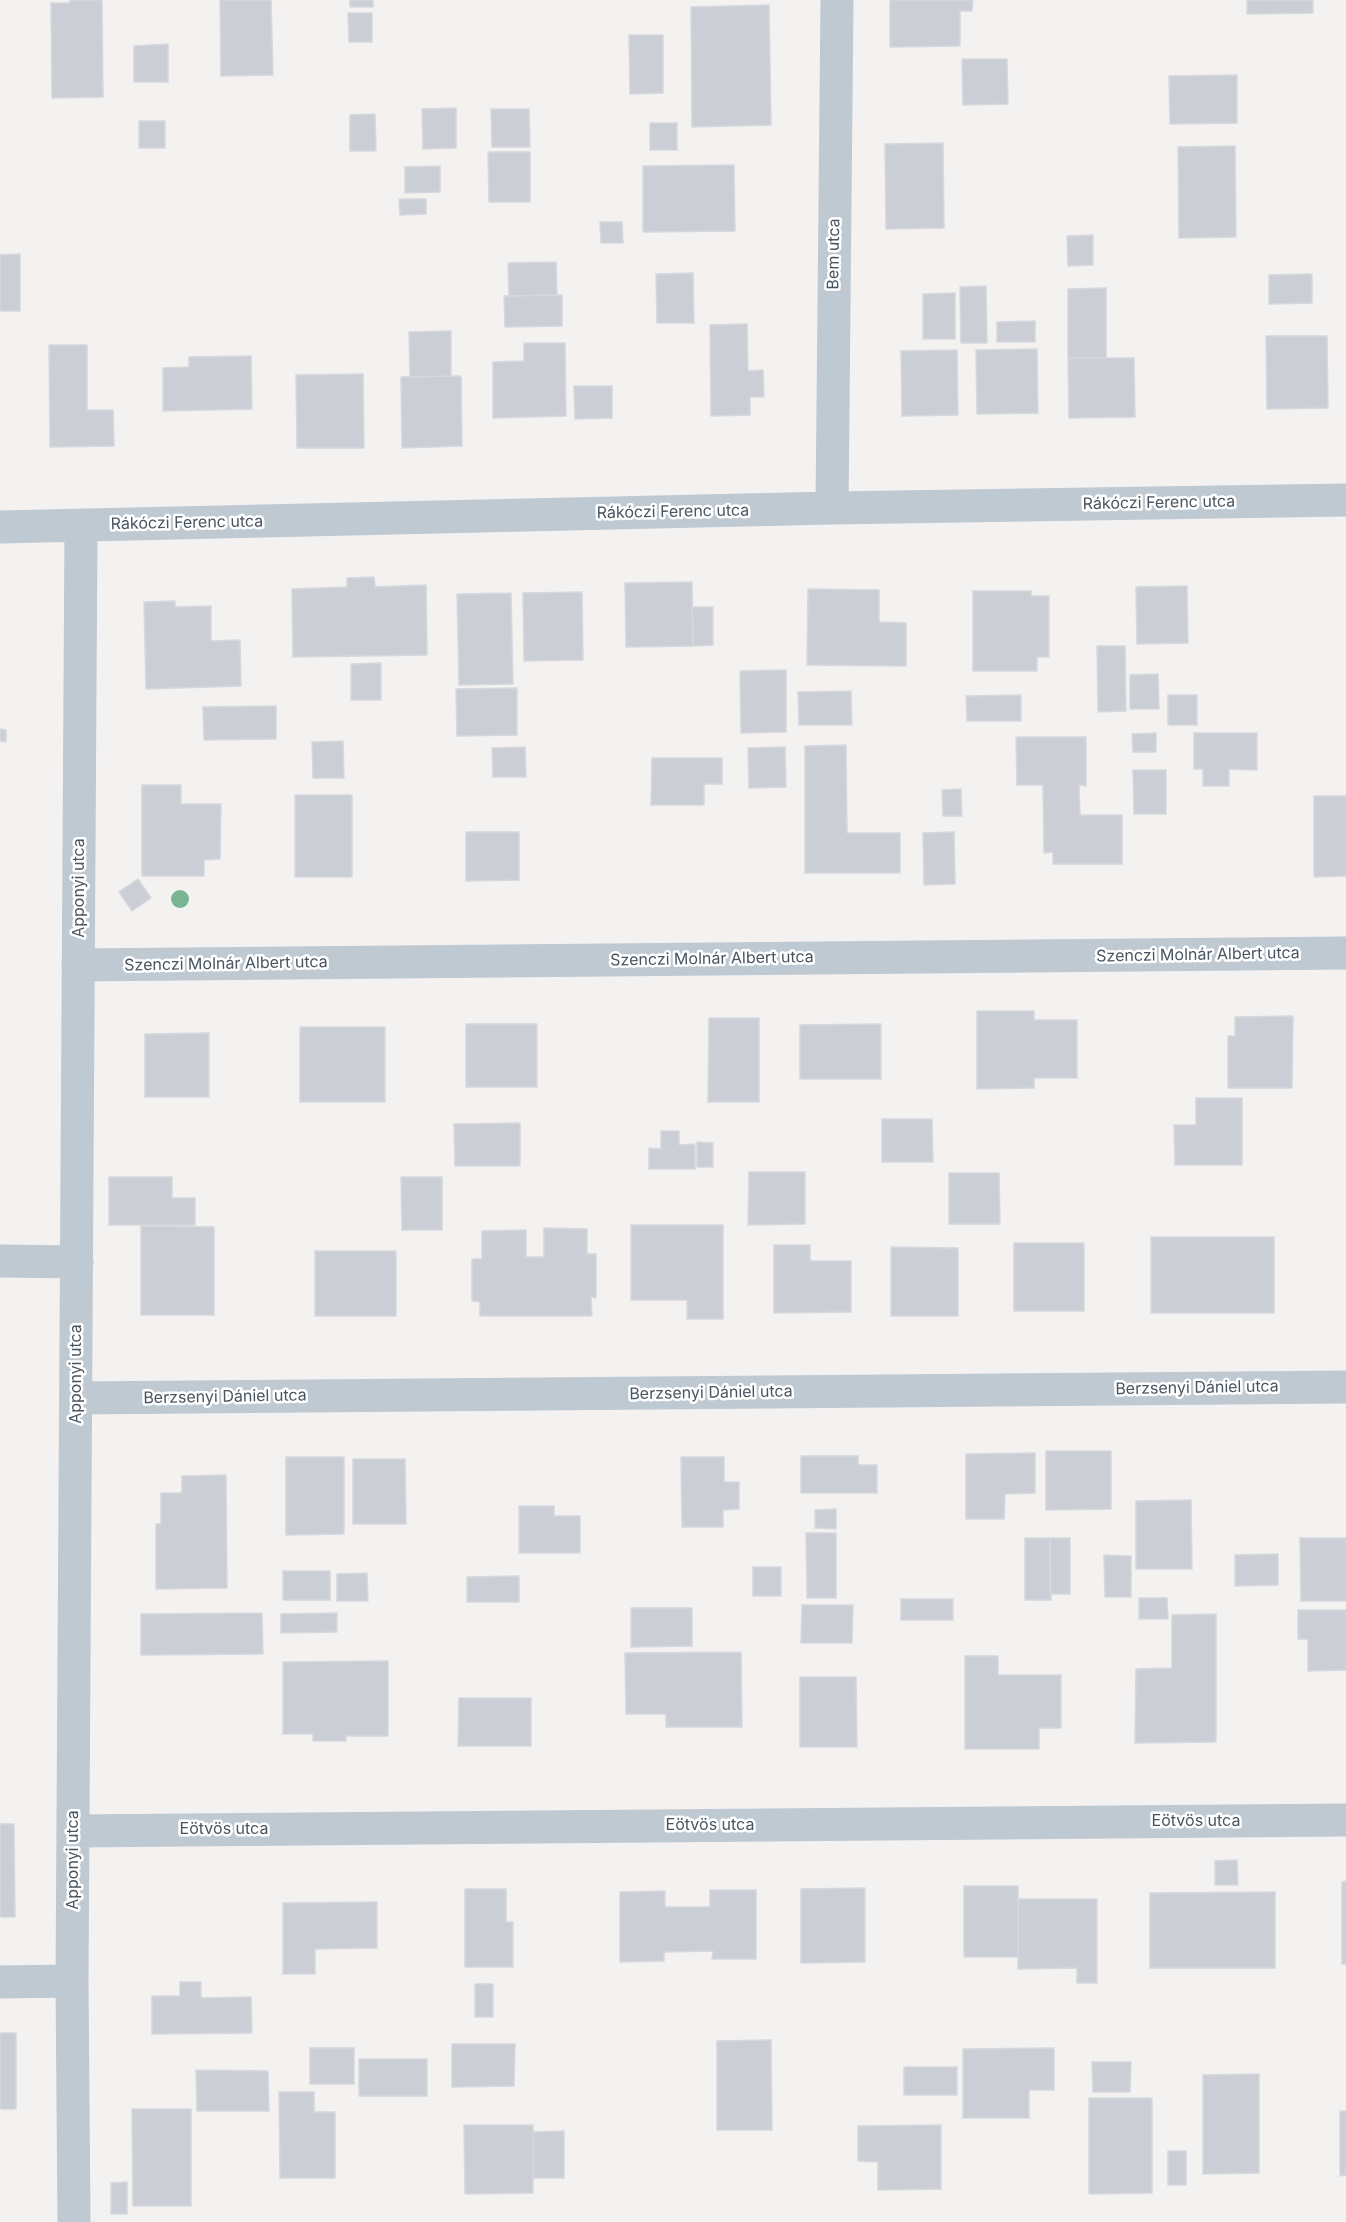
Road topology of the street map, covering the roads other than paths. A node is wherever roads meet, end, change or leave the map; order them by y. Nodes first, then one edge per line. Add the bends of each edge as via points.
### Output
1 (837, 0) edge
2 (1346, 501) edge
3 (832, 508) junction
4 (81, 526) junction
5 (0, 527) edge
6 (1346, 953) edge
7 (78, 966) junction
8 (0, 1261) edge
9 (77, 1262) junction
10 (1346, 1387) edge
11 (76, 1398) junction
12 (1346, 1820) edge
13 (74, 1831) junction
14 (72, 1981) junction
15 (0, 1982) edge
16 (74, 2222) edge

1 - 3 street, Bem utca
2 - 3 street, Rákóczi Ferenc utca
3 - 4 street, Rákóczi Ferenc utca
4 - 5 street, Rákóczi Ferenc utca
4 - 7 street, Apponyi utca
6 - 7 street, Szenczi Molnár Albert utca
7 - 9 street, Apponyi utca
8 - 9 street
9 - 11 street, Apponyi utca
10 - 11 street, Berzsenyi Dániel utca
11 - 13 street, Apponyi utca
12 - 13 street, Eötvös utca
13 - 14 street, Apponyi utca
14 - 15 street
14 - 16 street, Apponyi utca

